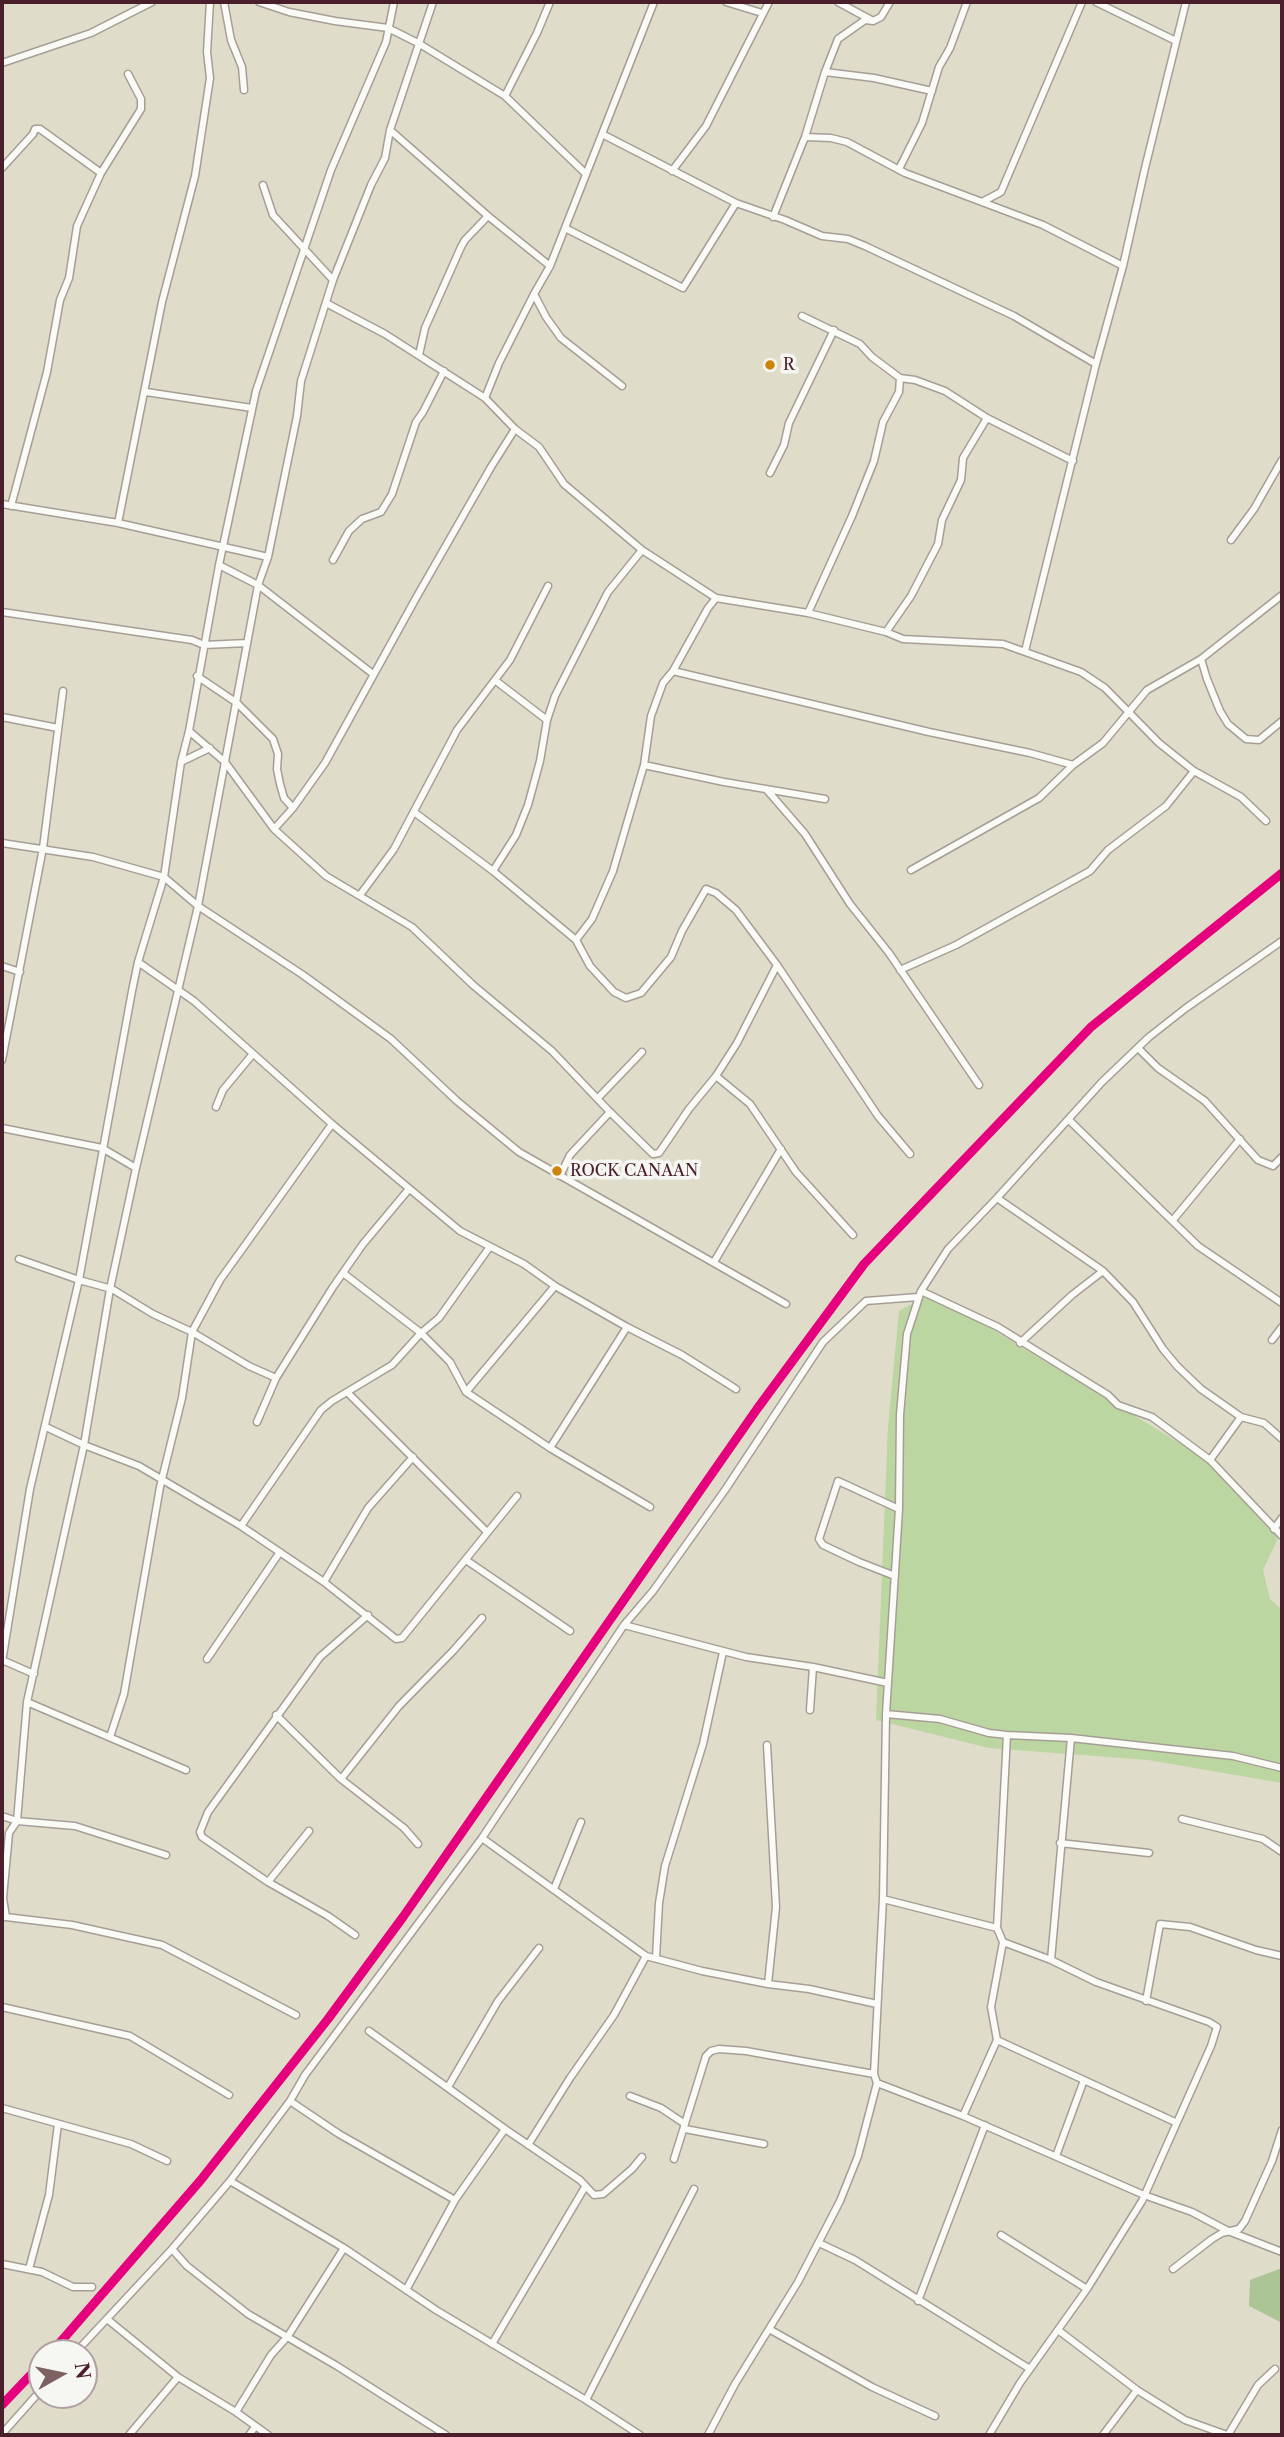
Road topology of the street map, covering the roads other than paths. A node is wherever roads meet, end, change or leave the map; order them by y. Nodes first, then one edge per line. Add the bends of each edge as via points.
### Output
1 (152, 2) edge
2 (210, 2) edge
3 (223, 2) edge
4 (258, 2) edge
5 (394, 2) edge
6 (433, 2) edge
7 (550, 2) edge
8 (654, 2) edge
9 (726, 2) edge
10 (769, 2) edge
11 (838, 2) edge
12 (890, 2) edge
13 (967, 2) edge
14 (1082, 2) edge
15 (1096, 2) edge
16 (1186, 2) edge
17 (762, 13) junction
18 (873, 21) junction
19 (388, 28) junction
20 (1176, 41) junction
21 (418, 43) junction
22 (3, 61) edge
23 (825, 72) junction
24 (128, 74) dead end
25 (244, 90) dead end
26 (932, 91) junction
27 (505, 96) junction
28 (390, 130) junction
29 (603, 134) junction
30 (805, 137) junction
31 (2, 168) edge
32 (899, 169) junction
33 (672, 171) junction
34 (100, 173) junction
35 (585, 173) junction
36 (263, 185) dead end
37 (982, 202) junction
38 (736, 203) junction
39 (488, 216) junction
40 (773, 217) junction
41 (565, 228) junction
42 (303, 248) junction
43 (550, 266) junction
44 (1124, 266) junction
45 (332, 280) junction
46 (534, 294) junction
47 (326, 303) junction
48 (802, 316) dead end
49 (834, 330) junction
50 (419, 355) junction
51 (1096, 364) junction
52 (444, 371) junction
53 (900, 378) junction
54 (915, 380) junction
55 (622, 386) dead end
56 (146, 392) junction
57 (899, 392) junction
58 (485, 398) junction
59 (252, 408) junction
60 (987, 418) junction
61 (515, 429) junction
62 (1282, 460) edge
63 (1073, 461) junction
64 (770, 473) dead end
65 (2, 504) edge
66 (11, 506) junction
67 (118, 523) junction
68 (1231, 540) dead end
69 (223, 548) junction
70 (642, 550) junction
71 (268, 557) junction
72 (333, 559) dead end
73 (219, 565) junction
74 (258, 585) junction
75 (548, 586) dead end
76 (1282, 595) edge
77 (716, 598) junction
78 (2, 612) edge
79 (808, 613) junction
80 (886, 632) junction
81 (247, 643) junction
82 (204, 645) junction
83 (1025, 651) junction
84 (1201, 659) junction
85 (673, 671) junction
86 (373, 674) junction
87 (197, 676) junction
88 (496, 681) junction
89 (63, 691) dead end
90 (237, 704) junction
91 (1127, 712) junction
92 (2, 717) edge
93 (547, 720) junction
94 (1282, 721) edge
95 (58, 728) junction
96 (189, 731) junction
97 (210, 748) junction
98 (181, 762) junction
99 (225, 762) junction
100 (644, 765) junction
101 (1073, 765) junction
102 (1195, 771) junction
103 (767, 790) junction
104 (825, 799) dead end
105 (293, 808) junction
106 (414, 812) junction
107 (1266, 821) dead end
108 (274, 829) junction
109 (2, 843) edge
110 (43, 848) junction
111 (911, 870) dead end
112 (493, 871) junction
113 (164, 877) junction
114 (360, 895) junction
115 (198, 906) junction
116 (576, 940) junction
117 (1282, 941) edge
118 (138, 962) junction
119 (777, 965) junction
120 (2, 966) edge
121 (901, 970) junction
122 (20, 972) junction
123 (179, 989) junction
124 (1138, 1048) junction
125 (642, 1052) dead end
126 (252, 1055) junction
127 (2, 1060) edge
128 (716, 1076) junction
129 (979, 1085) dead end
130 (598, 1098) junction
131 (216, 1107) dead end
132 (610, 1112) junction
133 (1069, 1120) junction
134 (331, 1124) junction
135 (2, 1128) edge
136 (1240, 1139) junction
137 (102, 1148) junction
138 (781, 1149) junction
139 (910, 1154) dead end
140 (1282, 1157) edge
141 (136, 1168) junction
142 (560, 1175) junction
143 (409, 1189) junction
144 (997, 1198) junction
145 (1173, 1220) junction
146 (853, 1235) dead end
147 (489, 1248) junction
148 (19, 1259) dead end
149 (715, 1262) junction
150 (1103, 1271) junction
151 (342, 1273) junction
152 (79, 1280) junction
153 (555, 1286) junction
154 (110, 1289) junction
155 (919, 1294) junction
156 (1282, 1303) edge
157 (786, 1304) dead end
158 (626, 1327) junction
159 (1282, 1327) edge
160 (192, 1332) junction
161 (421, 1333) junction
162 (1272, 1340) dead end
163 (1020, 1343) junction
164 (276, 1378) junction
165 (736, 1389) dead end
166 (466, 1392) junction
167 (348, 1393) junction
168 (1241, 1417) junction
169 (257, 1422) dead end
170 (46, 1427) junction
171 (1282, 1439) edge
172 (84, 1445) junction
173 (550, 1448) junction
174 (413, 1457) junction
175 (1210, 1460) junction
176 (162, 1478) junction
177 (517, 1496) dead end
178 (650, 1507) dead end
179 (898, 1509) junction
180 (246, 1516) junction
181 (1282, 1518) edge
182 (241, 1526) junction
183 (1274, 1529) junction
184 (249, 1531) junction
185 (487, 1532) junction
186 (1282, 1536) edge
187 (279, 1552) junction
188 (466, 1560) junction
189 (895, 1576) junction
190 (324, 1582) junction
191 (368, 1615) junction
192 (482, 1618) dead end
193 (624, 1625) junction
194 (570, 1631) dead end
195 (723, 1652) junction
196 (207, 1659) dead end
197 (2, 1661) edge
198 (814, 1667) junction
199 (34, 1674) junction
200 (888, 1683) junction
201 (27, 1702) junction
202 (810, 1710) dead end
203 (886, 1714) junction
204 (276, 1715) junction
205 (1007, 1735) junction
206 (110, 1737) junction
207 (1071, 1738) junction
208 (767, 1745) dead end
209 (1282, 1768) edge
210 (186, 1770) dead end
211 (341, 1779) junction
212 (2, 1816) edge
213 (1182, 1819) dead end
214 (17, 1821) junction
215 (582, 1822) dead end
216 (309, 1831) dead end
217 (482, 1838) junction
218 (1060, 1843) junction
219 (418, 1844) dead end
220 (1282, 1852) edge
221 (1149, 1853) dead end
222 (166, 1855) dead end
223 (268, 1882) junction
224 (554, 1889) junction
225 (2, 1897) edge
226 (883, 1899) junction
227 (4, 1917) edge
228 (997, 1928) junction
229 (355, 1935) dead end
230 (1003, 1942) junction
231 (539, 1948) dead end
232 (646, 1956) junction
233 (1282, 1956) edge
234 (656, 1958) junction
235 (1051, 1960) junction
236 (768, 1984) junction
237 (1146, 2001) junction
238 (877, 2004) junction
239 (2, 2007) edge
240 (296, 2015) dead end
241 (369, 2031) dead end
242 (997, 2040) junction
243 (874, 2074) junction
244 (1084, 2080) junction
245 (877, 2083) junction
246 (448, 2087) junction
247 (229, 2095) dead end
248 (630, 2096) dead end
249 (290, 2101) junction
250 (2, 2108) edge
251 (963, 2116) junction
252 (1175, 2122) junction
253 (58, 2124) junction
254 (985, 2125) junction
255 (685, 2126) junction
256 (505, 2130) junction
257 (1282, 2130) edge
258 (764, 2144) dead end
259 (528, 2145) junction
260 (1056, 2156) junction
261 (642, 2157) dead end
262 (674, 2160) dead end
263 (166, 2161) dead end
264 (230, 2181) junction
265 (585, 2187) junction
266 (694, 2189) dead end
267 (1144, 2195) junction
268 (455, 2200) junction
269 (1228, 2231) junction
270 (1001, 2235) dead end
271 (819, 2243) junction
272 (344, 2248) junction
273 (172, 2249) junction
274 (1282, 2252) edge
275 (2, 2264) edge
276 (29, 2269) junction
277 (1173, 2269) dead end
278 (92, 2287) dead end
279 (1087, 2288) junction
280 (406, 2290) junction
281 (918, 2301) junction
282 (107, 2319) junction
283 (769, 2329) junction
284 (1058, 2330) junction
285 (288, 2336) junction
286 (88, 2339) edge
287 (492, 2344) junction
288 (1030, 2368) junction
289 (1275, 2369) dead end
290 (178, 2377) junction
291 (1137, 2390) junction
292 (586, 2400) junction
293 (28, 2405) edge
294 (236, 2412) junction
295 (935, 2416) dead end
296 (255, 2427) junction
297 (2, 2434) edge
298 (129, 2435) edge
299 (249, 2435) edge
300 (268, 2435) edge
301 (446, 2435) edge
302 (640, 2435) edge
303 (708, 2435) edge
304 (989, 2435) edge
305 (1103, 2435) edge
306 (1228, 2435) edge

1 - 22 street via 91,33
2 - 56 street via 209,78 195,176 162,302
3 - 25 street
4 - 19 street via 289,12
5 - 19 street
6 - 21 street
7 - 27 street
8 - 29 street
9 - 17 street
10 - 17 street
11 - 18 street
12 - 18 street
13 - 26 street
14 - 37 street via 1001,192
15 - 20 street
16 - 20 street
17 - 33 street via 710,118
18 - 23 street via 865,20 838,39
19 - 21 street
19 - 42 street
20 - 44 street
21 - 27 street
21 - 28 street
23 - 26 street
23 - 30 street
24 - 34 street via 141,109
26 - 32 street
27 - 35 street
28 - 39 street
28 - 45 street via 384,158
29 - 33 street
29 - 35 street
30 - 32 street via 840,139
30 - 40 street
31 - 34 street via 35,129
32 - 37 street
33 - 38 street
34 - 66 street via 77,226 47,372
35 - 41 street
36 - 42 street via 273,215
37 - 44 street via 1055,230
38 - 40 street
38 - 41 street via 683,288
39 - 43 street
39 - 50 street via 461,247 425,328
40 - 51 street via 865,246 1014,316
41 - 43 street
42 - 45 street
42 - 59 street
43 - 46 street
44 - 51 street
45 - 47 street
46 - 55 street via 561,338
46 - 58 street
47 - 50 street
47 - 71 street via 303,374
48 - 49 street
49 - 53 street via 860,344
49 - 64 street
50 - 52 street
51 - 63 street
52 - 58 street
52 - 72 street via 416,422 392,494 381,512 362,519 349,531
53 - 54 street
53 - 57 street
54 - 57 street
54 - 60 street via 945,391
56 - 59 street
56 - 67 street
57 - 79 street via 883,422 874,461 852,516
58 - 61 street
59 - 69 street
60 - 63 street
60 - 80 street via 963,458 961,480 942,520 937,544 911,596
61 - 70 street via 539,447 564,484
61 - 86 street
62 - 68 street
63 - 83 street
65 - 66 street
66 - 67 street
67 - 69 street
69 - 71 street
69 - 73 street
70 - 77 street
70 - 93 street via 604,599
71 - 74 street
73 - 74 street
73 - 82 street
74 - 81 street
74 - 86 street
75 - 88 street
76 - 84 street
77 - 79 street
77 - 85 street
78 - 82 street
79 - 80 street
80 - 83 street via 903,639 1003,644
81 - 82 street
81 - 90 street
82 - 87 street
83 - 91 street via 1081,672 1105,688
84 - 91 street via 1147,690
84 - 94 street via 1220,710 1246,739 1259,740
85 - 100 street via 663,683 651,716
85 - 101 street
86 - 105 street via 326,763
87 - 90 street
87 - 96 street
88 - 93 street
88 - 106 street via 449,742
89 - 95 street
90 - 99 street
90 - 105 street via 273,739 284,798
91 - 101 street via 1103,743
91 - 102 street
92 - 95 street
93 - 112 street via 528,806
95 - 110 street
96 - 97 street
96 - 98 street
97 - 98 street
97 - 99 street
98 - 113 street
99 - 108 street
99 - 115 street
100 - 103 street
100 - 116 street via 613,872 592,919
101 - 111 street via 1039,798
102 - 107 street via 1241,797
102 - 121 street via 1166,806 1108,850 1090,871
103 - 104 street
103 - 121 street via 805,834 850,904
105 - 108 street
106 - 112 street
106 - 114 street
108 - 114 street via 336,884
109 - 110 street
110 - 113 street
110 - 122 street
112 - 116 street
113 - 115 street
113 - 118 street
114 - 130 street via 412,927
115 - 123 street
115 - 142 street via 391,1039 519,1152
116 - 119 street via 590,966 614,992 626,998 635,996 671,957 706,890 736,910
117 - 124 street via 1167,1021
118 - 123 street
118 - 137 street
119 - 128 street
119 - 139 street via 878,1116
120 - 122 street
121 - 129 street
122 - 127 street
123 - 126 street
123 - 141 street
124 - 133 street
124 - 136 street via 1157,1068 1205,1101
125 - 130 street
126 - 131 street via 223,1090
126 - 134 street
128 - 132 street via 659,1153 653,1154
128 - 138 street via 750,1104
130 - 132 street
132 - 142 street via 569,1156
133 - 144 street
133 - 145 street
134 - 143 street
134 - 160 street via 220,1280
135 - 137 street
136 - 140 street via 1258,1160 1273,1166
136 - 145 street
137 - 141 street
137 - 152 street
138 - 146 street
138 - 149 street
141 - 154 street
142 - 149 street
143 - 147 street via 460,1231
143 - 151 street
144 - 150 street
144 - 155 street via 940,1258
145 - 156 street via 1198,1246
147 - 153 street via 524,1264
147 - 161 street via 439,1318
148 - 152 street
149 - 157 street
150 - 163 street
150 - 168 street via 1133,1302 1177,1366
151 - 161 street
151 - 164 street
152 - 154 street
152 - 170 street
153 - 158 street
153 - 166 street
154 - 160 street
154 - 172 street
155 - 163 street via 998,1327
155 - 179 street via 907,1334
155 - 193 street via 866,1301 823,1342 725,1490
158 - 165 street
158 - 173 street
159 - 162 street
160 - 164 street
160 - 176 street via 179,1415
161 - 166 street via 450,1362
161 - 167 street via 392,1365
163 - 175 street via 1115,1403 1152,1417
164 - 169 street
166 - 173 street
167 - 174 street
167 - 180 street via 332,1401 312,1421
168 - 171 street via 1264,1423
168 - 175 street
170 - 172 street
170 - 197 street via 30,1489
172 - 176 street
172 - 199 street
173 - 178 street
174 - 185 street
174 - 190 street via 368,1508
175 - 183 street
176 - 182 street
176 - 206 street via 124,1694
177 - 185 street
179 - 189 street
179 - 189 street via 838,1481 820,1539 823,1545
180 - 182 street
180 - 184 street
181 - 183 street
182 - 184 street
183 - 186 street
184 - 187 street
185 - 188 street
187 - 190 street
187 - 196 street
188 - 191 street via 402,1638 390,1636
188 - 194 street
189 - 200 street
190 - 191 street
191 - 204 street via 320,1657
192 - 211 street via 399,1706
193 - 195 street
193 - 217 street
195 - 198 street
195 - 234 street via 703,1744 664,1866
197 - 199 street
198 - 200 street
198 - 202 street
199 - 201 street
200 - 203 street
201 - 206 street
201 - 214 street
203 - 205 street via 940,1719
203 - 226 street
204 - 211 street
204 - 223 street via 208,1812 200,1832
205 - 207 street
205 - 228 street
206 - 210 street
207 - 209 street via 1233,1756
207 - 218 street
208 - 236 street via 776,1907
211 - 219 street
212 - 214 street
213 - 220 street via 1263,1839
214 - 222 street via 75,1826
214 - 225 street via 9,1833
215 - 224 street
216 - 223 street
217 - 224 street
217 - 249 street
218 - 221 street
218 - 235 street
223 - 229 street
224 - 232 street
225 - 227 street
226 - 228 street
226 - 238 street
227 - 240 street via 72,1925 162,1945
228 - 230 street
230 - 235 street
230 - 242 street via 991,2007
231 - 246 street via 498,2001
232 - 234 street
232 - 259 street via 614,2015
233 - 237 street via 1190,1927 1160,1924
234 - 236 street
235 - 237 street
236 - 238 street
237 - 252 street via 1217,2027
238 - 243 street
239 - 247 street via 130,2036
241 - 246 street
242 - 244 street
242 - 251 street
243 - 245 street
243 - 255 street via 746,2051 711,2051
244 - 252 street
244 - 260 street
245 - 251 street
245 - 271 street via 853,2170
246 - 256 street
248 - 255 street via 661,2108
249 - 264 street
249 - 268 street
250 - 253 street
251 - 254 street
252 - 267 street
253 - 263 street via 131,2144
253 - 276 street via 49,2195
254 - 260 street
254 - 281 street
255 - 258 street
255 - 262 street
256 - 259 street
256 - 268 street
257 - 269 street via 1245,2221 1239,2229
259 - 265 street
260 - 267 street
261 - 265 street via 603,2194
264 - 272 street
264 - 273 street
265 - 287 street
266 - 292 street
267 - 269 street
267 - 279 street
268 - 280 street
269 - 274 street
269 - 277 street
270 - 279 street
271 - 281 street via 855,2260
271 - 283 street
272 - 280 street
272 - 285 street
273 - 282 street
273 - 285 street via 239,2308
275 - 276 street
276 - 278 street via 73,2287
279 - 284 street
280 - 287 street
281 - 288 street
282 - 286 street
282 - 290 street
283 - 295 street via 872,2387
283 - 303 street
284 - 288 street
284 - 291 street
285 - 294 street
285 - 301 street
287 - 292 street
288 - 304 street
289 - 306 street via 1258,2385
290 - 294 street
290 - 298 street
291 - 305 street
291 - 306 street via 1185,2420
292 - 302 street
293 - 297 street
294 - 296 street
296 - 299 street
296 - 300 street

